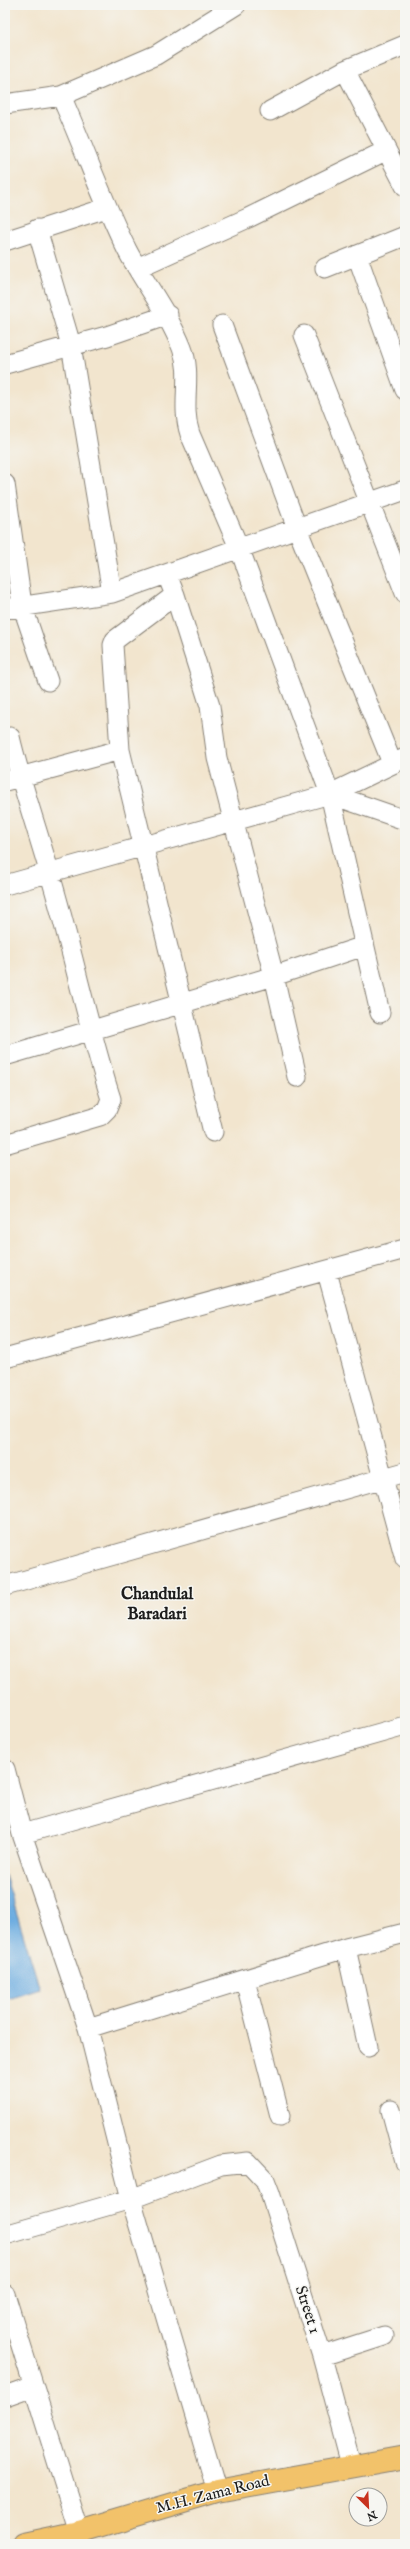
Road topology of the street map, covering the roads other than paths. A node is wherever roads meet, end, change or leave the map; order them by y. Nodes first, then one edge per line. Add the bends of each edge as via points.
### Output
1 (236, 5) edge
2 (405, 45) edge
3 (344, 70) junction
4 (61, 96) junction
5 (5, 104) edge
6 (270, 111) dead end
7 (385, 151) junction
8 (405, 186) edge
9 (106, 208) junction
10 (37, 229) junction
11 (405, 236) edge
12 (5, 241) edge
13 (357, 255) junction
14 (137, 268) junction
15 (325, 268) dead end
16 (168, 316) junction
17 (222, 325) dead end
18 (304, 335) dead end
19 (71, 345) junction
20 (5, 364) edge
21 (405, 390) edge
22 (5, 484) edge
23 (405, 490) edge
24 (370, 503) junction
25 (297, 528) junction
26 (240, 550) junction
27 (167, 575) junction
28 (112, 593) junction
29 (405, 593) edge
30 (175, 594) junction
31 (13, 607) edge
32 (48, 681) dead end
33 (10, 737) dead end
34 (120, 750) junction
35 (399, 761) edge
36 (12, 779) edge
37 (330, 794) junction
38 (405, 820) edge
39 (232, 822) junction
40 (142, 846) junction
41 (50, 872) junction
42 (5, 885) edge
43 (364, 946) junction
44 (274, 976) junction
45 (181, 1004) junction
46 (380, 1013) dead end
47 (90, 1031) junction
48 (5, 1056) edge
49 (297, 1077) dead end
50 (213, 1132) dead end
51 (5, 1144) edge
52 (405, 1250) edge
53 (327, 1272) junction
54 (5, 1358) edge
55 (405, 1472) edge
56 (382, 1480) junction
57 (405, 1557) edge
58 (5, 1586) edge
59 (405, 1726) edge
60 (5, 1769) edge
61 (22, 1834) junction
62 (405, 1933) edge
63 (346, 1948) junction
64 (245, 1980) junction
65 (88, 2028) junction
66 (368, 2047) dead end
67 (391, 2110) dead end
68 (280, 2116) dead end
69 (405, 2162) edge
70 (131, 2199) junction
71 (5, 2235) edge
72 (5, 2294) edge
73 (384, 2336) dead end
74 (322, 2356) junction
75 (33, 2386) junction
76 (5, 2396) edge
77 (405, 2457) edge
78 (351, 2465) junction
79 (217, 2491) junction
80 (79, 2532) junction
81 (23, 2544) edge

1 - 4 street via 156,55
2 - 3 street
3 - 6 street
3 - 7 street
4 - 5 street
4 - 9 street
7 - 8 street
7 - 14 street via 248,218
9 - 10 street
9 - 14 street
10 - 12 street
10 - 19 street
11 - 13 street
13 - 15 street
13 - 21 street
14 - 16 street
16 - 19 street
16 - 26 street via 183,349 187,375 184,404 187,427
17 - 25 street
18 - 24 street
19 - 20 street
19 - 28 street
22 - 31 street
23 - 24 street
24 - 25 street
24 - 29 street
25 - 26 street
25 - 35 street
26 - 27 street
26 - 37 street
27 - 28 street
27 - 30 street
28 - 31 street
30 - 34 street via 120,635 113,645
30 - 39 street via 210,706 216,758
31 - 32 street
33 - 36 street
34 - 36 street
34 - 40 street
35 - 37 street
36 - 41 street
37 - 38 street
37 - 39 street
37 - 43 street
39 - 40 street
39 - 44 street
40 - 41 street
40 - 45 street
41 - 42 street
41 - 47 street
43 - 44 street
43 - 46 street
44 - 45 street
44 - 49 street
45 - 47 street
45 - 50 street
47 - 48 street
47 - 51 street via 111,1099 107,1109 100,1116
52 - 53 street
53 - 54 street
53 - 56 street
55 - 56 street
56 - 57 street
56 - 58 street
59 - 61 street
60 - 61 street
61 - 65 street
62 - 63 street
63 - 64 street
63 - 66 street
64 - 65 street
64 - 68 street
65 - 70 street
67 - 69 street
70 - 71 street
70 - 74 street, Street 1 via 221,2165 248,2162 265,2180
70 - 79 street
72 - 75 street
73 - 74 street
74 - 78 street, Street 1
75 - 76 street
75 - 80 street
77 - 78 main road, M.H. Zama Road
78 - 79 main road, M.H. Zama Road
79 - 80 main road, M.H. Zama Road
80 - 81 main road, M.H. Zama Road

